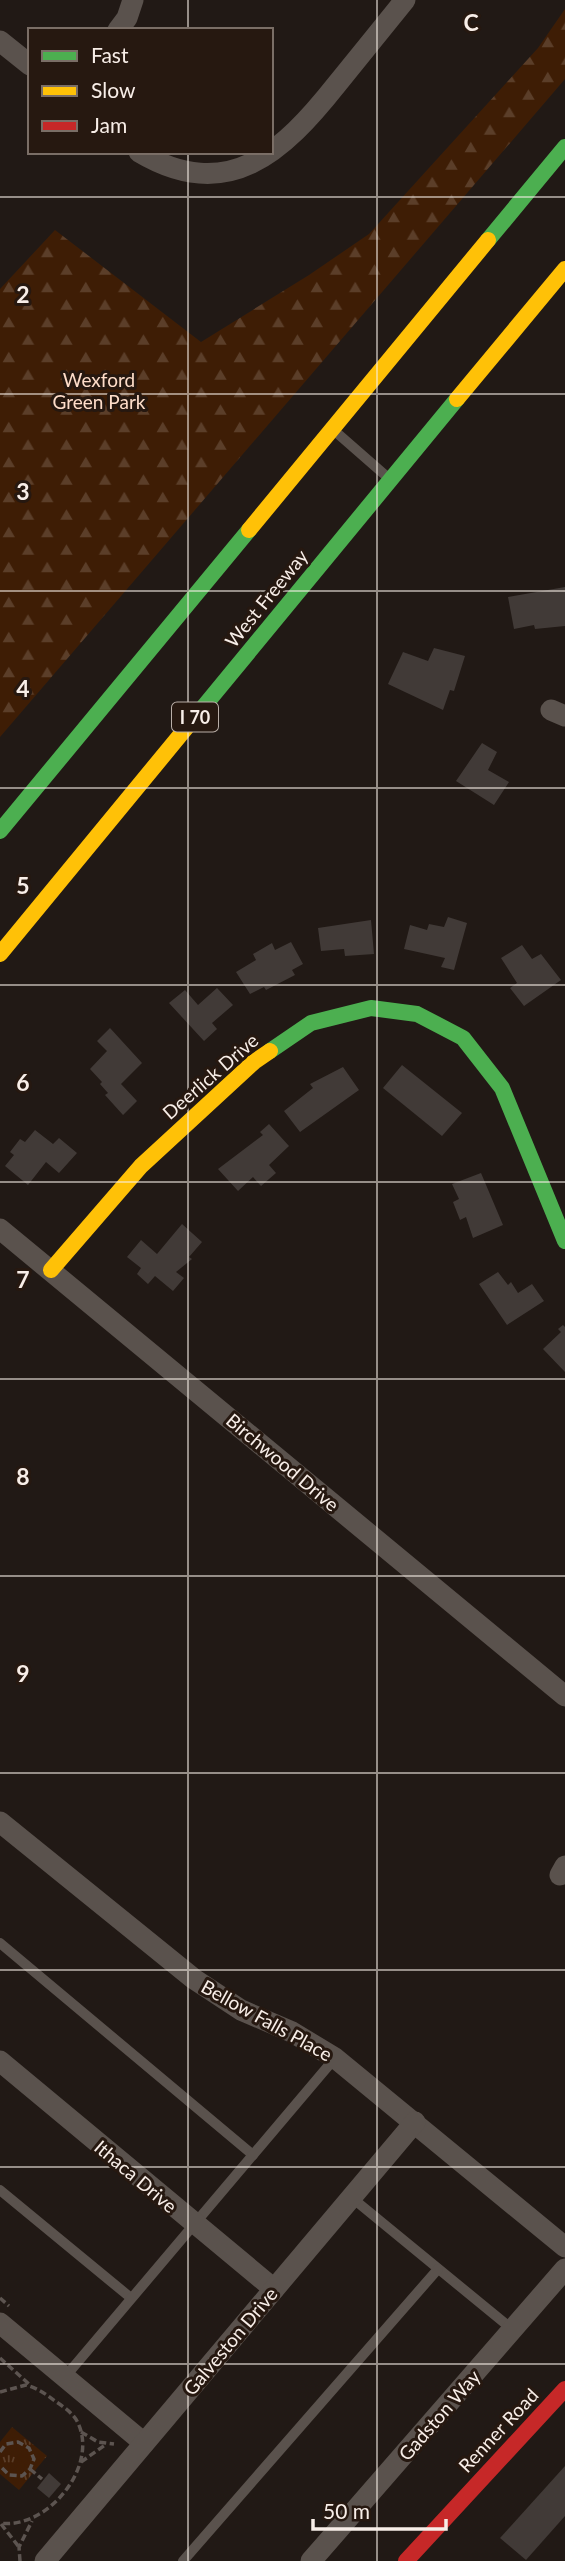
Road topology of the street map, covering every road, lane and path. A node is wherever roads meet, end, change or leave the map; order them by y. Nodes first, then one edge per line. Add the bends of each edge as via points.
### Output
1 (133, 0) edge
2 (405, 0) edge
3 (120, 28) edge
4 (0, 41) edge
5 (28, 63) edge
6 (565, 147) edge
7 (273, 149) edge
8 (142, 154) edge
9 (267, 154) edge
10 (565, 269) edge
11 (332, 429) junction
12 (391, 480) junction
13 (0, 831) edge
14 (0, 954) edge
15 (0, 1228) edge
16 (565, 1241) edge
17 (51, 1270) junction
18 (565, 1696) edge
19 (0, 1822) edge
20 (0, 1943) edge
21 (335, 2058) junction
22 (0, 2061) edge
23 (415, 2122) junction
24 (253, 2155) junction
25 (0, 2190) edge
26 (351, 2197) junction
27 (194, 2224) junction
28 (565, 2247) edge
29 (438, 2269) junction
30 (565, 2269) edge
31 (274, 2289) junction
32 (131, 2298) junction
33 (0, 2323) edge
34 (513, 2330) junction
35 (0, 2358) edge
36 (65, 2378) junction
37 (33, 2387) junction
38 (565, 2389) edge
39 (0, 2392) edge
40 (81, 2432) junction
41 (144, 2443) junction
42 (0, 2452) edge
43 (80, 2463) junction
44 (0, 2466) edge
45 (30, 2469) junction
46 (42, 2479) dead end
47 (34, 2518) junction
48 (0, 2523) edge
49 (19, 2547) junction
50 (20, 2561) edge
51 (45, 2561) edge
52 (183, 2561) edge
53 (311, 2561) edge
54 (406, 2561) edge

1 - 3 street
2 - 7 street via 303,126
4 - 5 street
6 - 11 main road
8 - 9 street via 156,163 217,173 254,164
10 - 12 main road, West Freeway / I 70
11 - 12 lane
11 - 13 main road
12 - 14 main road, West Freeway / I 70
15 - 17 street, Birchwood Drive
16 - 17 main road, Deerlick Drive via 502,1088 463,1038 418,1014 371,1007 311,1023 254,1062 141,1166
17 - 18 street, Birchwood Drive
19 - 21 street, Bellow Falls Place via 194,1979 241,2010 292,2032
20 - 24 lane
21 - 23 street, Bellow Falls Place
21 - 24 lane
22 - 27 street, Ithaca Drive
23 - 26 street, Galveston Drive
23 - 28 street, Bellow Falls Place
24 - 27 lane
25 - 32 lane
26 - 29 lane
26 - 31 street, Galveston Drive
27 - 31 street, Ithaca Drive
27 - 32 lane
29 - 34 lane
29 - 52 lane
30 - 34 street, Gadston Way
31 - 41 street, Galveston Drive
32 - 36 lane
33 - 36 street
34 - 53 street, Gadston Way
35 - 37 path
36 - 41 street
37 - 39 path
37 - 40 path via 66,2409
38 - 54 main road, Renner Road
40 - 43 path
40 - 43 path via 105,2445
41 - 51 street, Galveston Drive
42 - 45 path via 10,2443 23,2443 34,2459
43 - 47 path
44 - 45 path via 13,2477
45 - 46 path
47 - 48 path
47 - 49 path
48 - 49 path
49 - 50 path

